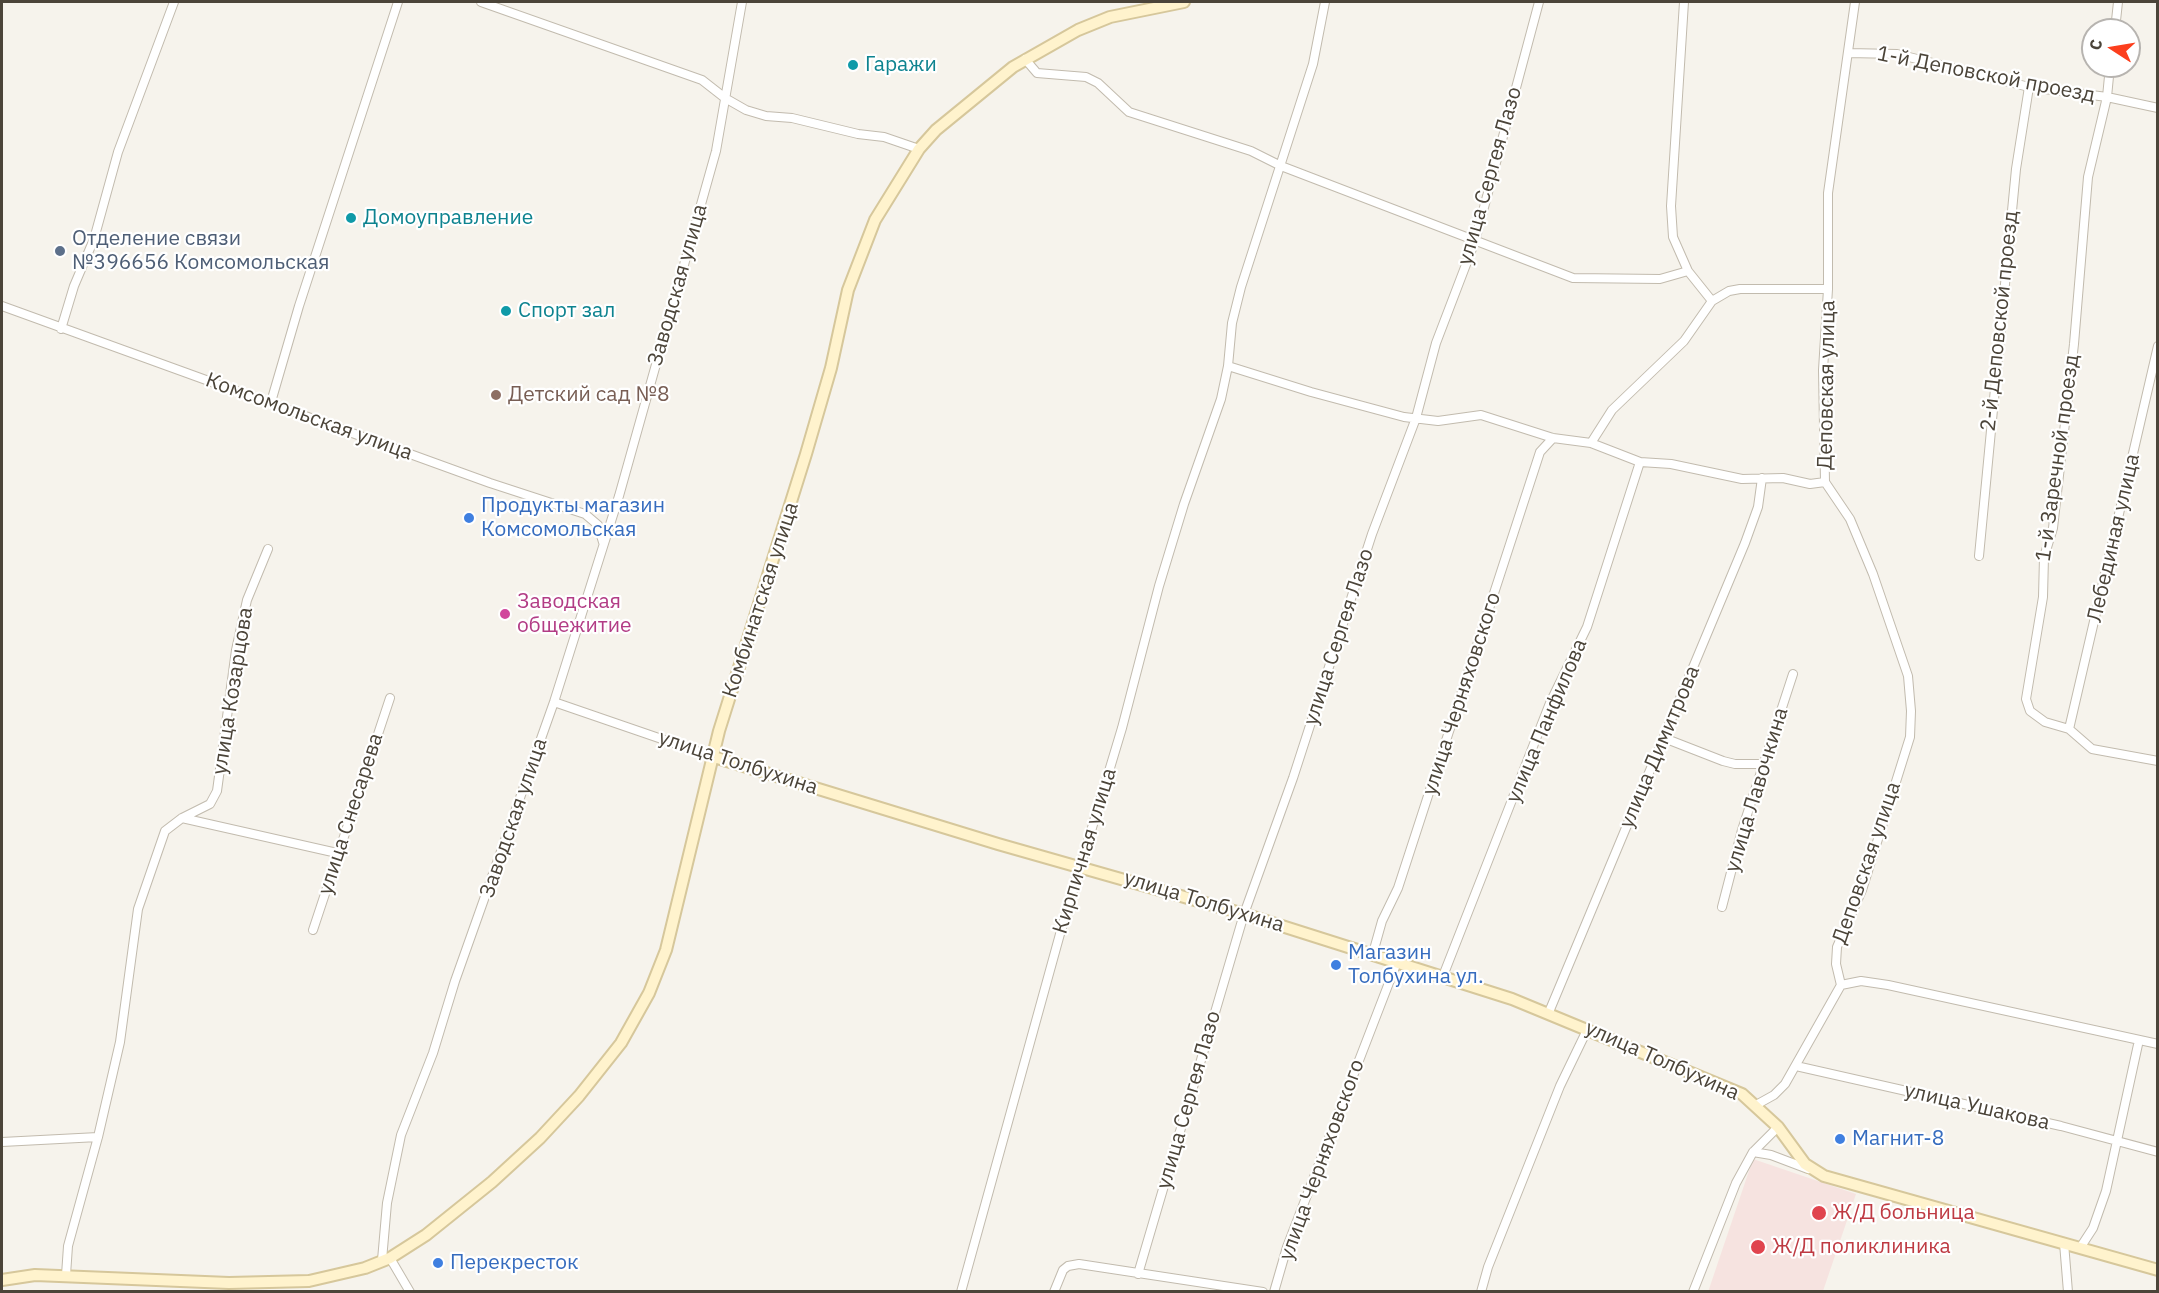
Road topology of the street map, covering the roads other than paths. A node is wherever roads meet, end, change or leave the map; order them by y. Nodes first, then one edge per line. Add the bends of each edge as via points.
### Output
1 (174, 2) edge
2 (398, 2) edge
3 (481, 2) edge
4 (742, 2) edge
5 (1184, 2) edge
6 (1325, 2) edge
7 (1539, 2) edge
8 (1684, 2) edge
9 (1855, 2) edge
10 (2118, 2) edge
11 (2116, 18) edge
12 (1848, 53) junction
13 (1025, 59) junction
14 (2109, 78) edge
15 (2030, 87) junction
16 (2107, 97) junction
17 (725, 98) junction
18 (2157, 108) edge
19 (919, 149) junction
20 (1281, 166) junction
21 (1475, 242) junction
22 (1688, 271) junction
23 (1828, 289) junction
24 (1712, 301) junction
25 (2, 306) edge
26 (61, 328) junction
27 (2157, 346) edge
28 (1228, 366) junction
29 (271, 402) junction
30 (1416, 418) junction
31 (1553, 438) junction
32 (1591, 443) junction
33 (1640, 462) junction
34 (1762, 478) junction
35 (1825, 482) junction
36 (603, 542) junction
37 (268, 549) dead end
38 (1979, 555) dead end
39 (1793, 674) dead end
40 (390, 698) dead end
41 (554, 702) junction
42 (2069, 729) junction
43 (1664, 738) junction
44 (714, 757) junction
45 (2157, 761) edge
46 (1763, 764) junction
47 (182, 818) junction
48 (337, 854) junction
49 (1080, 866) junction
50 (1722, 907) dead end
51 (1244, 914) junction
52 (313, 930) dead end
53 (1373, 953) junction
54 (1397, 962) junction
55 (1443, 976) junction
56 (1841, 985) junction
57 (1550, 1012) junction
58 (1588, 1028) junction
59 (2139, 1040) junction
60 (2157, 1044) edge
61 (1796, 1066) junction
62 (1756, 1105) junction
63 (1778, 1127) junction
64 (98, 1137) junction
65 (2, 1142) edge
66 (2118, 1143) junction
67 (1753, 1152) junction
68 (2157, 1152) edge
69 (1815, 1172) junction
70 (2064, 1243) junction
71 (2080, 1248) junction
72 (386, 1259) junction
73 (2157, 1270) edge
74 (1138, 1274) junction
75 (66, 1275) junction
76 (2, 1280) edge
77 (410, 1292) edge
78 (961, 1292) edge
79 (1054, 1292) edge
80 (1263, 1292) edge
81 (1274, 1292) edge
82 (1480, 1292) edge
83 (1693, 1292) edge
84 (2068, 1292) edge

1 - 26 street via 118,152 94,239
2 - 29 street
3 - 17 street via 702,80
4 - 17 street, Заводская улица
5 - 13 main road, Комбинатская улица via 1110,17
6 - 20 street via 1313,64
7 - 21 street, улица Сергея Лазо
8 - 22 street via 1671,206 1673,237
9 - 12 street, Деповская улица
10 - 11 street
12 - 15 street, 1-й Деповской проезд via 1897,54
12 - 23 street, Деповская улица via 1828,193
13 - 19 main road, Комбинатская улица via 936,130
13 - 20 street via 1037,73 1086,77 1098,83 1130,112 1251,151
14 - 16 street, 1-й Заречной проезд
15 - 16 street, 1-й Деповской проезд
15 - 38 street, 2-й Деповской проезд via 2016,169
16 - 18 street, 1-й Деповской проезд
16 - 42 street, 1-й Заречной проезд via 2088,177 2053,528 2044,557 2043,597 2026,699 2030,711 2045,722
17 - 19 street via 766,116 885,137
17 - 36 street, Заводская улица via 716,151
19 - 44 main road, Комбинатская улица via 875,220 848,290 804,465
20 - 21 street
20 - 28 street, Кирпичная улица via 1241,287
21 - 22 street via 1573,278 1654,279
21 - 30 street, улица Сергея Лазо via 1436,343
22 - 24 street
23 - 24 street via 1740,289
23 - 35 street, Деповская улица via 1823,370
24 - 32 street via 1684,340 1612,410
25 - 26 street, Комсомольская улица
26 - 29 street, Комсомольская улица
27 - 42 street, Лебединая улица
28 - 30 street
28 - 49 street, Кирпичная улица via 1217,413 1184,504
29 - 36 street, Комсомольская улица via 585,514 598,525
30 - 31 street via 1438,421 1481,415
30 - 51 street, улица Сергея Лазо via 1372,534 1293,778
31 - 32 street
31 - 53 street, улица Черняховского via 1540,452 1398,888 1382,921
32 - 33 street
33 - 34 street via 1671,464 1717,476
33 - 55 street, улица Панфилова via 1587,627 1550,703
34 - 35 street
34 - 43 street, улица Димитрова via 1758,507 1745,543
35 - 56 street, Деповская улица via 1850,519 1873,574 1908,676 1911,711 1910,737 1862,890 1837,947
36 - 41 street, Заводская улица
37 - 47 street, улица Козарцова via 247,600 236,650 217,791 210,804
39 - 46 street, улица Лавочкина
40 - 48 street, улица Снесарева
41 - 44 street, улица Толбухина
41 - 72 street, Заводская улица via 401,1135 387,1203
42 - 45 street, 1-й Заречной проезд via 2092,749
43 - 46 street via 1729,763
43 - 57 street, улица Димитрова
44 - 49 main road, улица Толбухина
44 - 72 main road, Комбинатская улица via 666,951 649,993 621,1042 540,1138 426,1235
46 - 50 street, улица Лавочкина
47 - 48 street
47 - 64 street via 165,831 138,909 120,1042
48 - 52 street, улица Снесарева
49 - 51 main road, улица Толбухина
49 - 78 street, Кирпичная улица
51 - 53 main road, улица Толбухина
51 - 74 street, улица Сергея Лазо
53 - 54 main road, улица Толбухина
54 - 55 main road, улица Толбухина
54 - 81 street, улица Черняховского via 1287,1247
55 - 57 main road, улица Толбухина
56 - 59 street via 1861,981 1888,985
56 - 61 street
57 - 58 main road, улица Толбухина
58 - 62 main road, улица Толбухина via 1719,1083
58 - 82 street via 1560,1086
59 - 60 street
59 - 66 street
61 - 62 street via 1774,1095
61 - 66 street, улица Ушакова via 2061,1126
62 - 63 main road, улица Толбухина
63 - 67 street
63 - 69 main road, улица Толбухина
64 - 65 street
64 - 75 street via 68,1246
66 - 68 street, улица Ушакова
66 - 71 street via 2093,1228
67 - 69 street, улица Толбухина
67 - 83 street via 1736,1183
69 - 70 main road, улица Толбухина
70 - 71 main road, улица Толбухина
70 - 84 street
71 - 73 main road, улица Толбухина
72 - 75 main road via 341,1276 309,1281 230,1283
72 - 77 street
74 - 79 street via 1079,1264 1068,1266
74 - 80 street
75 - 76 main road

